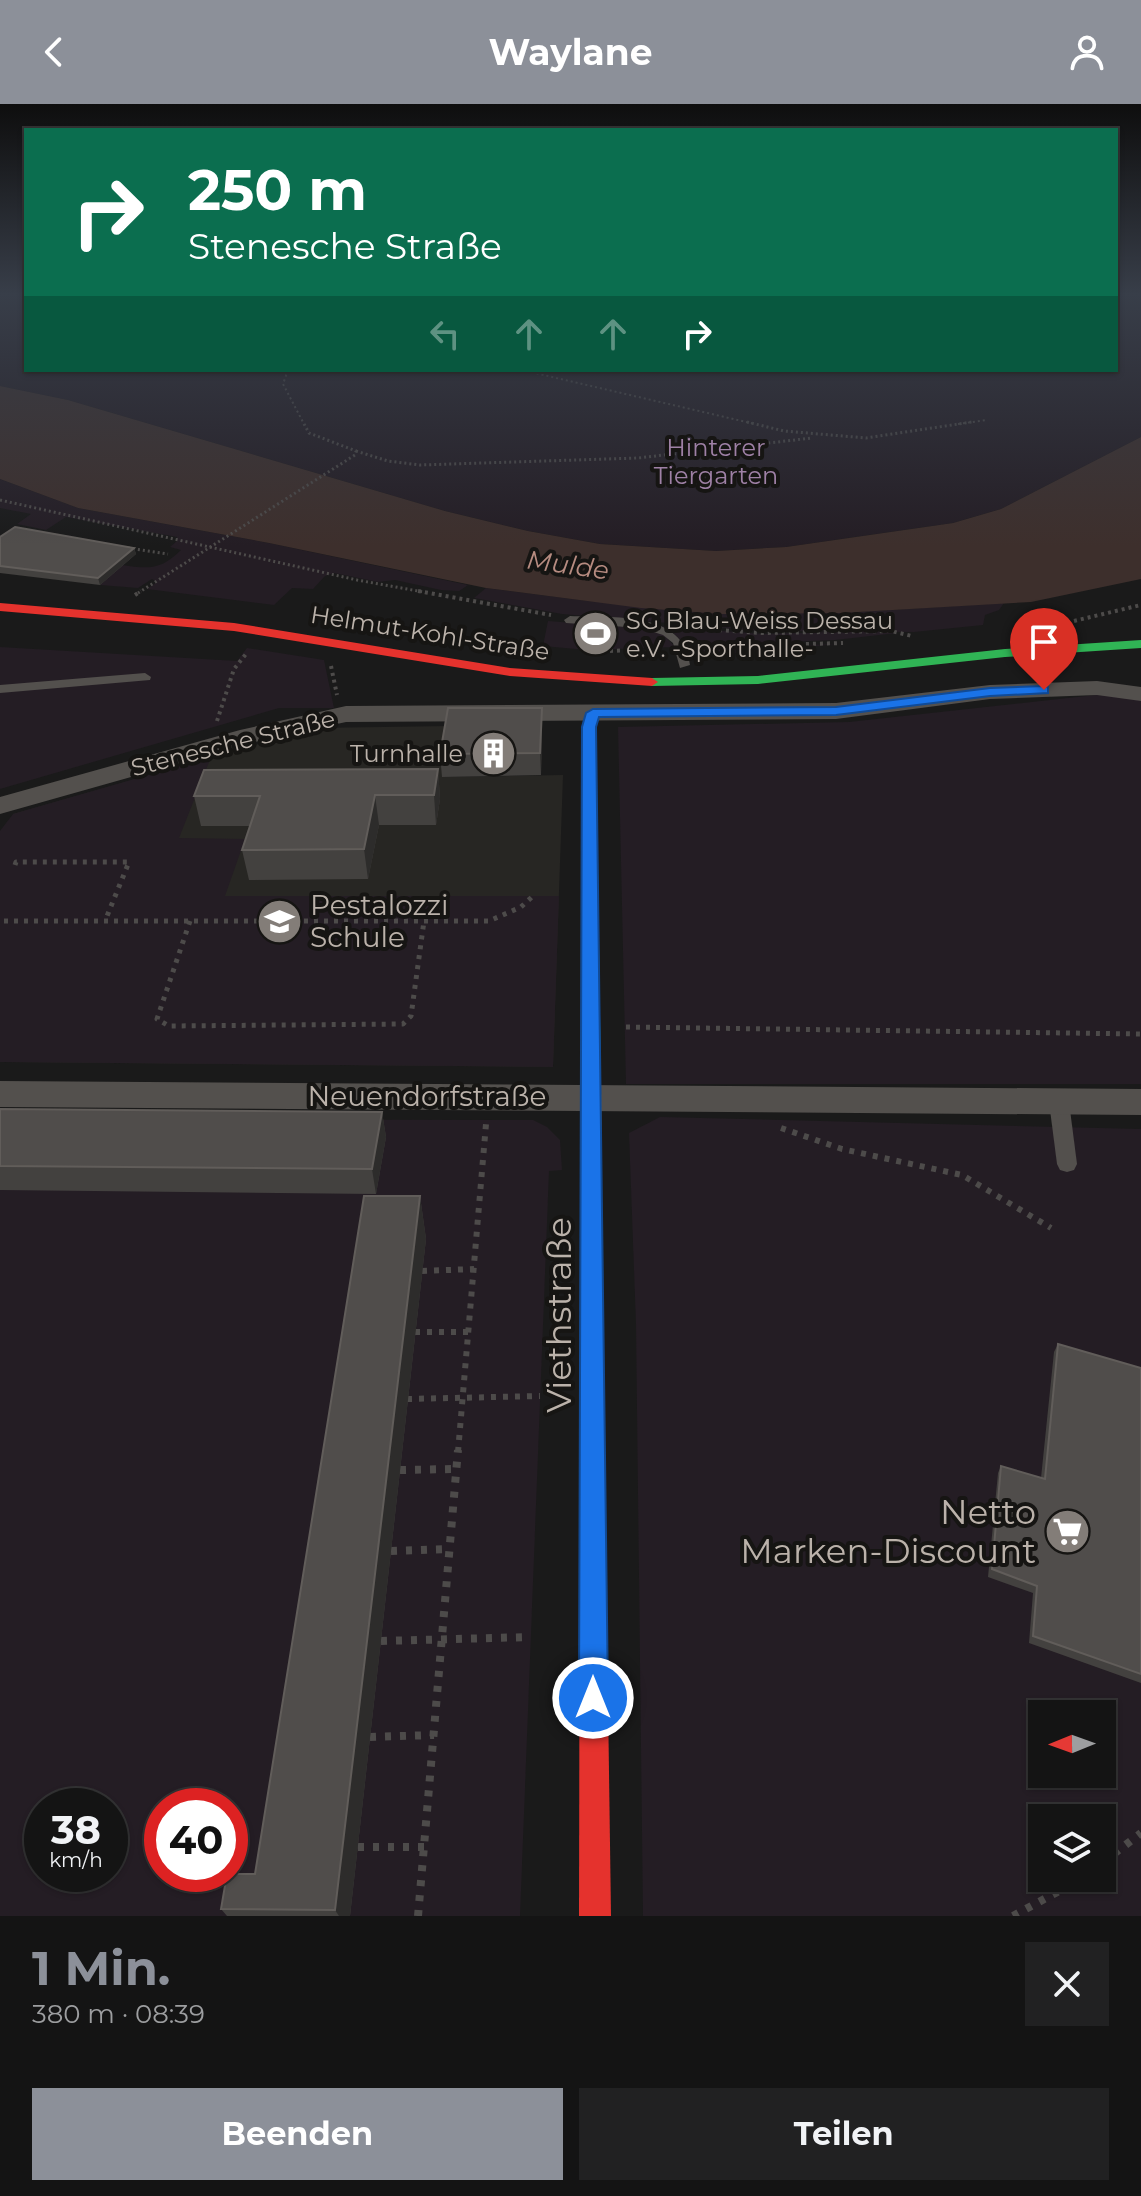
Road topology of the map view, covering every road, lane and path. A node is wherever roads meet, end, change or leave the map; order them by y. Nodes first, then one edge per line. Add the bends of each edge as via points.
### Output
1 (286, 377) edge
2 (550, 377) edge
3 (987, 420) dead end
4 (825, 437) junction
5 (356, 451) junction
6 (0, 500) edge
7 (121, 547) edge
8 (210, 547) junction
9 (168, 554) dead end
10 (0, 590) edge
11 (129, 600) junction
12 (1141, 605) edge
13 (0, 607) edge
14 (570, 620) joint
15 (1074, 621) dead end
16 (641, 625) junction
17 (1141, 626) edge
18 (913, 636) dead end
19 (855, 643) dead end
20 (1141, 644) edge
21 (608, 651) dead end
22 (247, 653) dead end
23 (683, 656) junction
24 (331, 662) dead end
25 (145, 677) dead end
26 (0, 689) edge
27 (1141, 694) edge
28 (593, 713) junction
29 (346, 714) junction
30 (236, 740) junction
31 (0, 806) edge
32 (15, 865) dead end
33 (533, 896) dead end
34 (4, 921) dead end
35 (104, 921) junction
36 (190, 921) junction
37 (424, 921) junction
38 (615, 1027) dead end
39 (1141, 1034) edge
40 (0, 1094) edge
41 (589, 1096) junction
42 (488, 1098) junction
43 (741, 1098) junction
44 (1059, 1102) junction
45 (1141, 1102) edge
46 (1067, 1164) dead end
47 (1051, 1228) dead end
48 (474, 1269) junction
49 (422, 1271) dead end
50 (415, 1332) dead end
51 (469, 1332) junction
52 (540, 1396) dead end
53 (463, 1397) junction
54 (407, 1399) dead end
55 (456, 1469) junction
56 (400, 1470) dead end
57 (450, 1549) junction
58 (391, 1551) dead end
59 (530, 1637) dead end
60 (442, 1638) junction
61 (381, 1641) dead end
62 (434, 1735) junction
63 (370, 1737) dead end
64 (1141, 1833) edge
65 (358, 1847) dead end
66 (424, 1847) junction
67 (1116, 1852) edge
68 (1057, 1892) edge
69 (418, 1916) edge
70 (595, 1916) edge
71 (1013, 1916) edge

1 - 5 path via 283,384 309,433
2 - 4 path
3 - 4 path via 866,438
4 - 5 path via 638,458 420,465
5 - 8 path
6 - 8 path
7 - 9 path
8 - 11 path
8 - 14 path
10 - 11 main road, Helmut-Kohl-Straße
11 - 23 main road, Helmut-Kohl-Straße via 282,617 554,660
12 - 15 path
13 - 20 main road, Helmut-Kohl-Straße via 218,626 510,672 640,682 758,680
14 - 16 lane
16 - 18 path via 761,633 891,631
16 - 23 lane via 666,632
17 - 23 main road, Helmut-Kohl-Straße via 792,659
19 - 23 path
21 - 23 path
22 - 30 path via 234,669 216,722 217,730
24 - 29 path via 333,686
25 - 26 lane
27 - 28 street, Stenesche Straße via 1097,688 990,692 836,711
28 - 29 street, Stenesche Straße
28 - 41 main road, Viethstraße
29 - 30 street, Stenesche Straße
30 - 31 street, Stenesche Straße
32 - 35 path via 129,862
33 - 37 path via 489,921
34 - 35 path
35 - 36 path
36 - 37 path
36 - 37 path via 157,1019 169,1026 403,1024 411,1016
38 - 39 path
40 - 42 street, Neuendorfstraße
41 - 42 street, Neuendorfstraße
41 - 43 street, Neuendorfstraße
41 - 70 main road, Viethstraße
42 - 48 path
43 - 44 street, Neuendorfstraße
43 - 47 path via 785,1131 962,1175
44 - 45 street, Neuendorfstraße
44 - 46 lane
48 - 49 path
48 - 51 path
50 - 51 path
51 - 53 path
52 - 53 path
53 - 54 path
53 - 55 path
55 - 56 path
55 - 57 path
57 - 58 path
57 - 60 path
59 - 60 path
60 - 61 path
60 - 62 path
62 - 63 path
62 - 66 path
64 - 67 path
65 - 66 path
66 - 69 path
68 - 71 path

